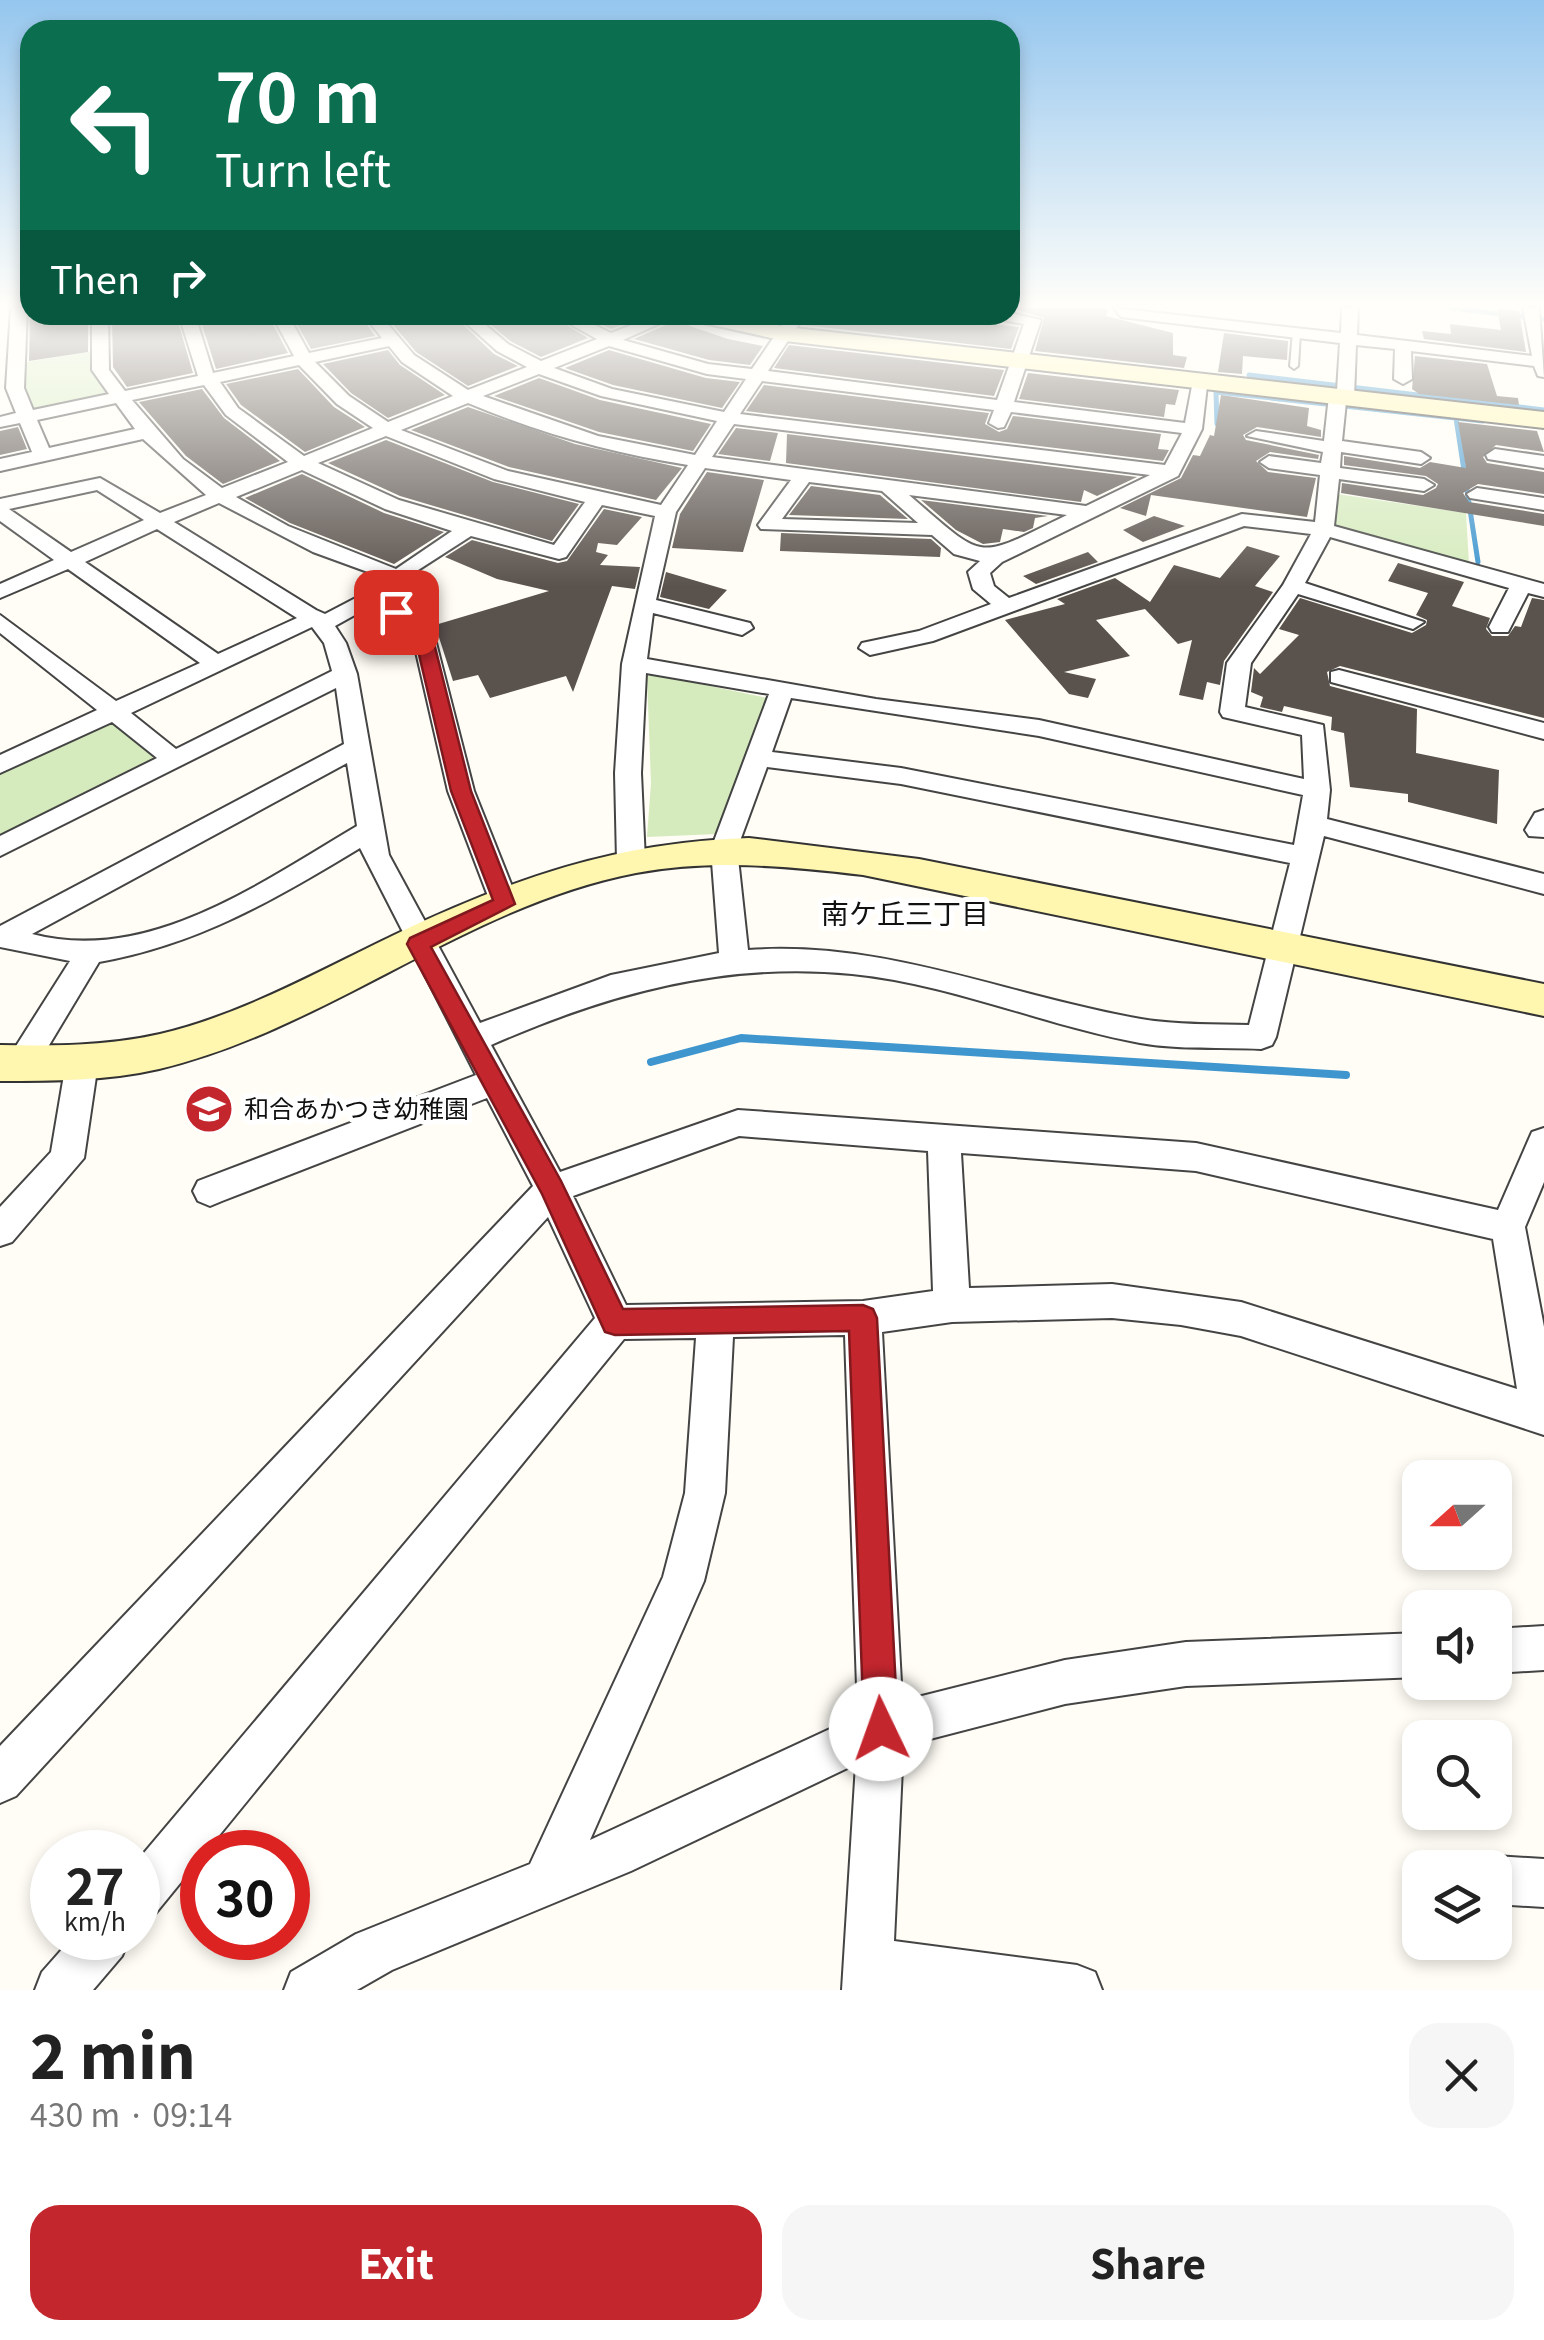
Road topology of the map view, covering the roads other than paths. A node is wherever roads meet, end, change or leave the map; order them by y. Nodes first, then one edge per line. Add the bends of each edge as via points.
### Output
1 (19, 401) edge
2 (99, 401) edge
3 (124, 401) edge
4 (229, 401) edge
5 (347, 401) edge
6 (460, 401) edge
7 (480, 401) edge
8 (645, 401) edge
9 (743, 401) edge
10 (961, 401) edge
11 (1006, 401) edge
12 (1198, 401) edge
13 (1340, 401) edge
14 (1375, 401) edge
15 (1004, 406) junction
16 (25, 417) junction
17 (732, 417) junction
18 (1544, 420) edge
19 (0, 422) edge
20 (390, 429) junction
21 (1193, 429) junction
22 (144, 433) junction
23 (1256, 436) dead end
24 (989, 449) junction
25 (1495, 455) dead end
26 (43, 456) junction
27 (1331, 458) junction
28 (702, 460) junction
29 (1269, 462) dead end
30 (1544, 462) edge
31 (303, 464) junction
32 (0, 465) edge
33 (1423, 471) dead end
34 (1172, 472) junction
35 (804, 476) junction
36 (888, 486) junction
37 (1477, 494) dead end
38 (221, 497) junction
39 (596, 499) junction
40 (1544, 504) edge
41 (0, 508) edge
42 (666, 512) junction
43 (1089, 512) junction
44 (163, 520) junction
45 (934, 529) junction
46 (1324, 529) junction
47 (466, 530) junction
48 (995, 558) junction
49 (66, 562) junction
50 (1293, 586) junction
51 (1533, 588) edge
52 (0, 592) edge
53 (644, 604) junction
54 (1008, 607) junction
55 (319, 620) junction
56 (0, 622) edge
57 (1413, 622) dead end
58 (742, 628) dead end
59 (1500, 628) dead end
60 (870, 648) dead end
61 (218, 664) junction
62 (634, 664) junction
63 (345, 674) junction
64 (1339, 677) dead end
65 (782, 691) junction
66 (116, 714) junction
67 (1544, 731) edge
68 (360, 746) junction
69 (758, 758) junction
70 (175, 760) junction
71 (1, 763) edge
72 (1317, 790) junction
73 (1313, 824) junction
74 (371, 830) junction
75 (0, 847) edge
76 (724, 849) junction
77 (1303, 856) junction
78 (631, 861) junction
79 (1544, 884) edge
80 (504, 904) junction
81 (2, 937) edge
82 (418, 944) junction
83 (1283, 948) junction
84 (90, 951) junction
85 (734, 960) junction
86 (1544, 1000) edge
87 (472, 1040) junction
88 (11, 1063) edge
89 (82, 1063) junction
90 (492, 1082) junction
91 (944, 1138) junction
92 (1544, 1142) edge
93 (552, 1189) junction
94 (210, 1190) dead end
95 (1508, 1227) junction
96 (0, 1230) edge
97 (952, 1305) junction
98 (863, 1318) junction
99 (615, 1322) junction
100 (714, 1322) junction
101 (1542, 1416) edge
102 (1544, 1648) edge
103 (1512, 1650) edge
104 (1402, 1656) edge
105 (881, 1729) junction
106 (0, 1780) edge
107 (160, 1870) edge
108 (546, 1881) junction
109 (1512, 1881) edge
110 (1544, 1884) edge
111 (85, 1960) edge
112 (868, 1976) edge
113 (60, 1990) edge
114 (310, 1990) edge
115 (1077, 1990) edge

1 - 16 street
2 - 16 street
3 - 22 street
4 - 31 street via 258,435
5 - 20 street
6 - 20 street
7 - 28 street via 623,448
8 - 17 street
9 - 17 street
10 - 15 street
11 - 15 street
12 - 21 street
13 - 27 street
14 - 18 street
15 - 21 street
15 - 24 street
16 - 19 street
16 - 26 street
17 - 24 street
17 - 28 street
20 - 31 street
20 - 39 street via 512,478
21 - 34 street
22 - 26 street
22 - 38 street
23 - 27 street
24 - 34 street
25 - 30 street
26 - 32 street
27 - 29 street
27 - 33 street
27 - 46 street
28 - 35 street
28 - 42 street
31 - 38 street
31 - 47 street via 383,504
34 - 43 street
35 - 36 street
35 - 45 street via 768,526
36 - 43 street
36 - 45 street
37 - 40 street
38 - 44 street
38 - 47 street via 398,577
39 - 42 street
39 - 47 street via 559,553
41 - 44 street via 100,484
41 - 49 street
42 - 53 street
43 - 48 street
44 - 49 street
44 - 55 street
45 - 48 street via 960,550
46 - 50 street
46 - 51 street
46 - 54 street via 1235,521
48 - 54 street via 979,572 984,589
49 - 52 street
49 - 61 street
50 - 57 street
50 - 72 street via 1239,663 1232,712 1314,730
51 - 59 street
53 - 58 street
53 - 62 street
54 - 60 street
55 - 61 street
55 - 63 street
55 - 80 street via 371,597 421,627 461,791
56 - 66 street
61 - 66 street
62 - 65 street
62 - 78 street
63 - 68 street
63 - 70 street
64 - 67 street
65 - 69 street
65 - 72 street via 1039,728
66 - 70 street
66 - 71 street
68 - 74 street
68 - 81 street
69 - 76 street
69 - 77 street via 900,776
70 - 75 street
72 - 73 street
73 - 77 street
73 - 79 street
74 - 82 street via 375,855
74 - 84 street via 215,921 141,946
76 - 78 street
76 - 83 street via 863,862
76 - 85 street
77 - 83 street
78 - 80 street
80 - 82 street
81 - 84 street via 29,948
82 - 87 street
82 - 89 street via 257,1020 179,1047
83 - 85 street via 1261,1037 1142,1032 852,963
83 - 86 street
84 - 88 street
85 - 87 street via 659,972 560,1000
87 - 90 street
88 - 89 street
89 - 96 street via 67,1158
90 - 93 street
90 - 94 street
91 - 93 street via 738,1123
91 - 95 street via 1196,1157
91 - 97 street
92 - 95 street
93 - 99 street
93 - 106 street
95 - 101 street
97 - 98 street
97 - 101 street via 1112,1302 1241,1319
98 - 100 street
98 - 105 street
99 - 100 street
99 - 107 street
100 - 108 street via 705,1492 683,1581
102 - 103 street
104 - 105 street via 1186,1664 1065,1682
105 - 108 street
105 - 112 street
108 - 114 street via 374,1952
109 - 110 street
111 - 113 street
112 - 115 street

